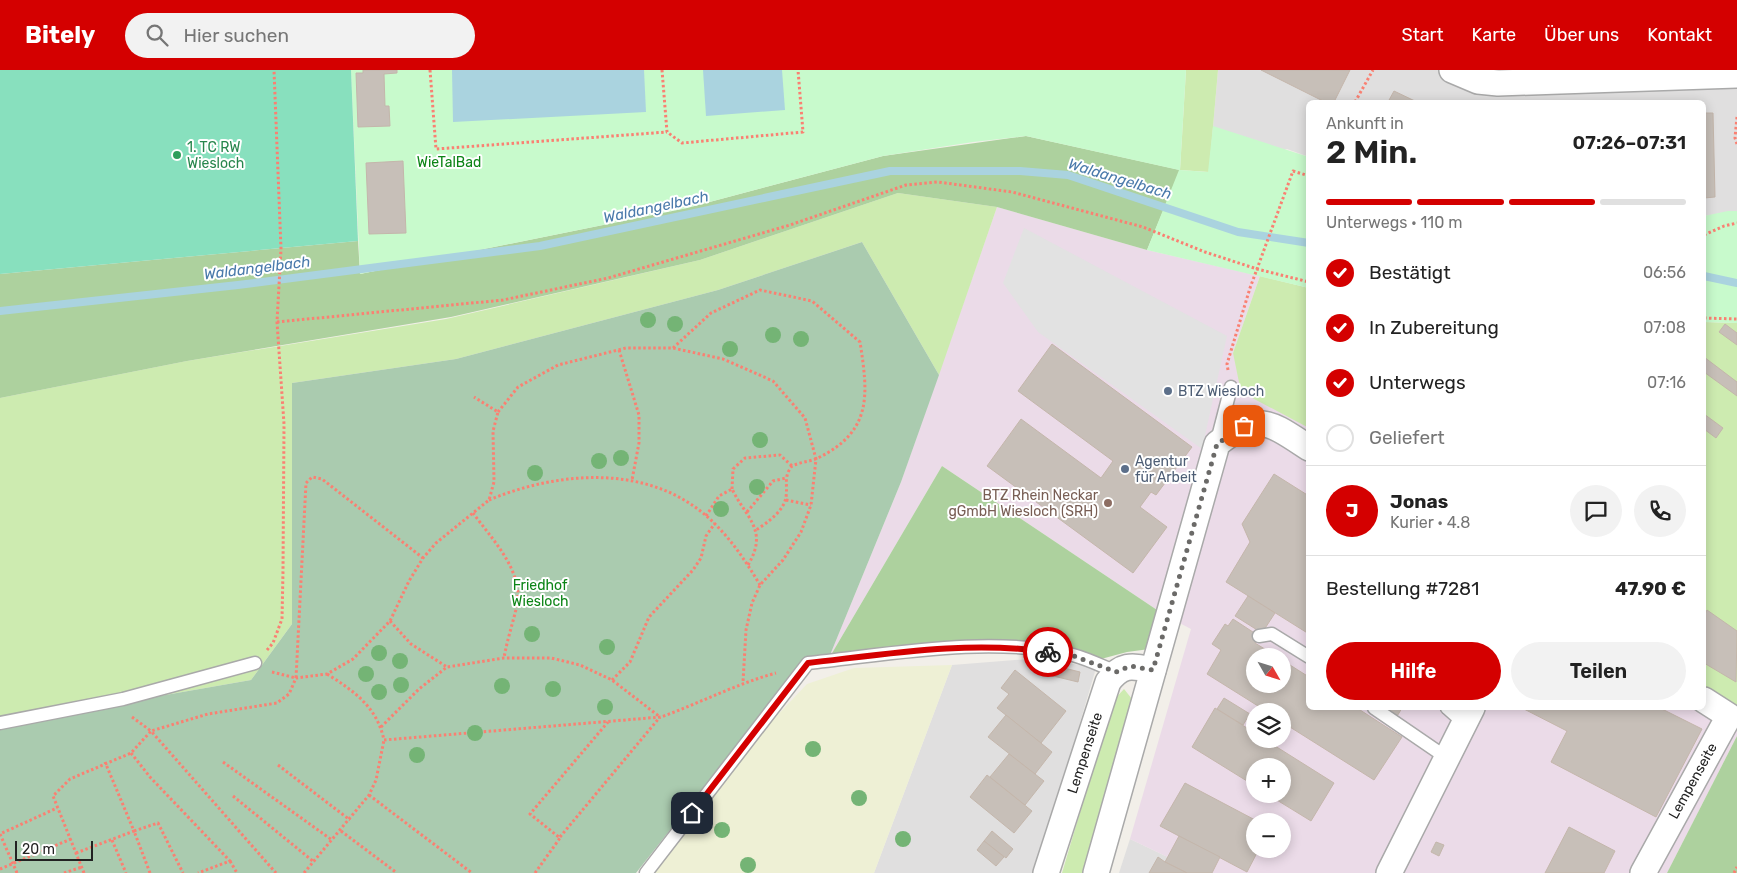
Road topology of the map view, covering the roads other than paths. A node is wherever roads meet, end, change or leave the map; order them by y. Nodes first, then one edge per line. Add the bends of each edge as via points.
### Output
1 (1452, 70) edge
2 (1737, 75) edge
3 (1232, 387) road end
4 (1217, 444) junction
5 (1306, 446) edge
6 (1259, 636) dead end
7 (1306, 655) edge
8 (256, 663) road end
9 (1153, 670) junction
10 (1116, 672) junction
11 (1706, 701) edge
12 (1377, 710) edge
13 (1461, 713) edge
14 (0, 723) edge
15 (1447, 758) junction
16 (646, 873) edge
17 (1046, 873) edge
18 (1096, 873) edge
19 (1390, 873) edge
20 (1643, 873) edge

1 - 2 street via 1478,81 1498,83
3 - 4 lane
4 - 5 street via 1244,426 1258,422 1270,424
4 - 9 street
6 - 7 lane via 1272,634
8 - 14 lane via 123,699
9 - 10 street via 1130,666
9 - 18 street
10 - 16 lane via 1074,656 1011,646 808,663
10 - 17 street, Lempenseite via 1108,682
11 - 20 street, Lempenseite via 1729,716
12 - 15 lane
13 - 15 street
15 - 19 street

